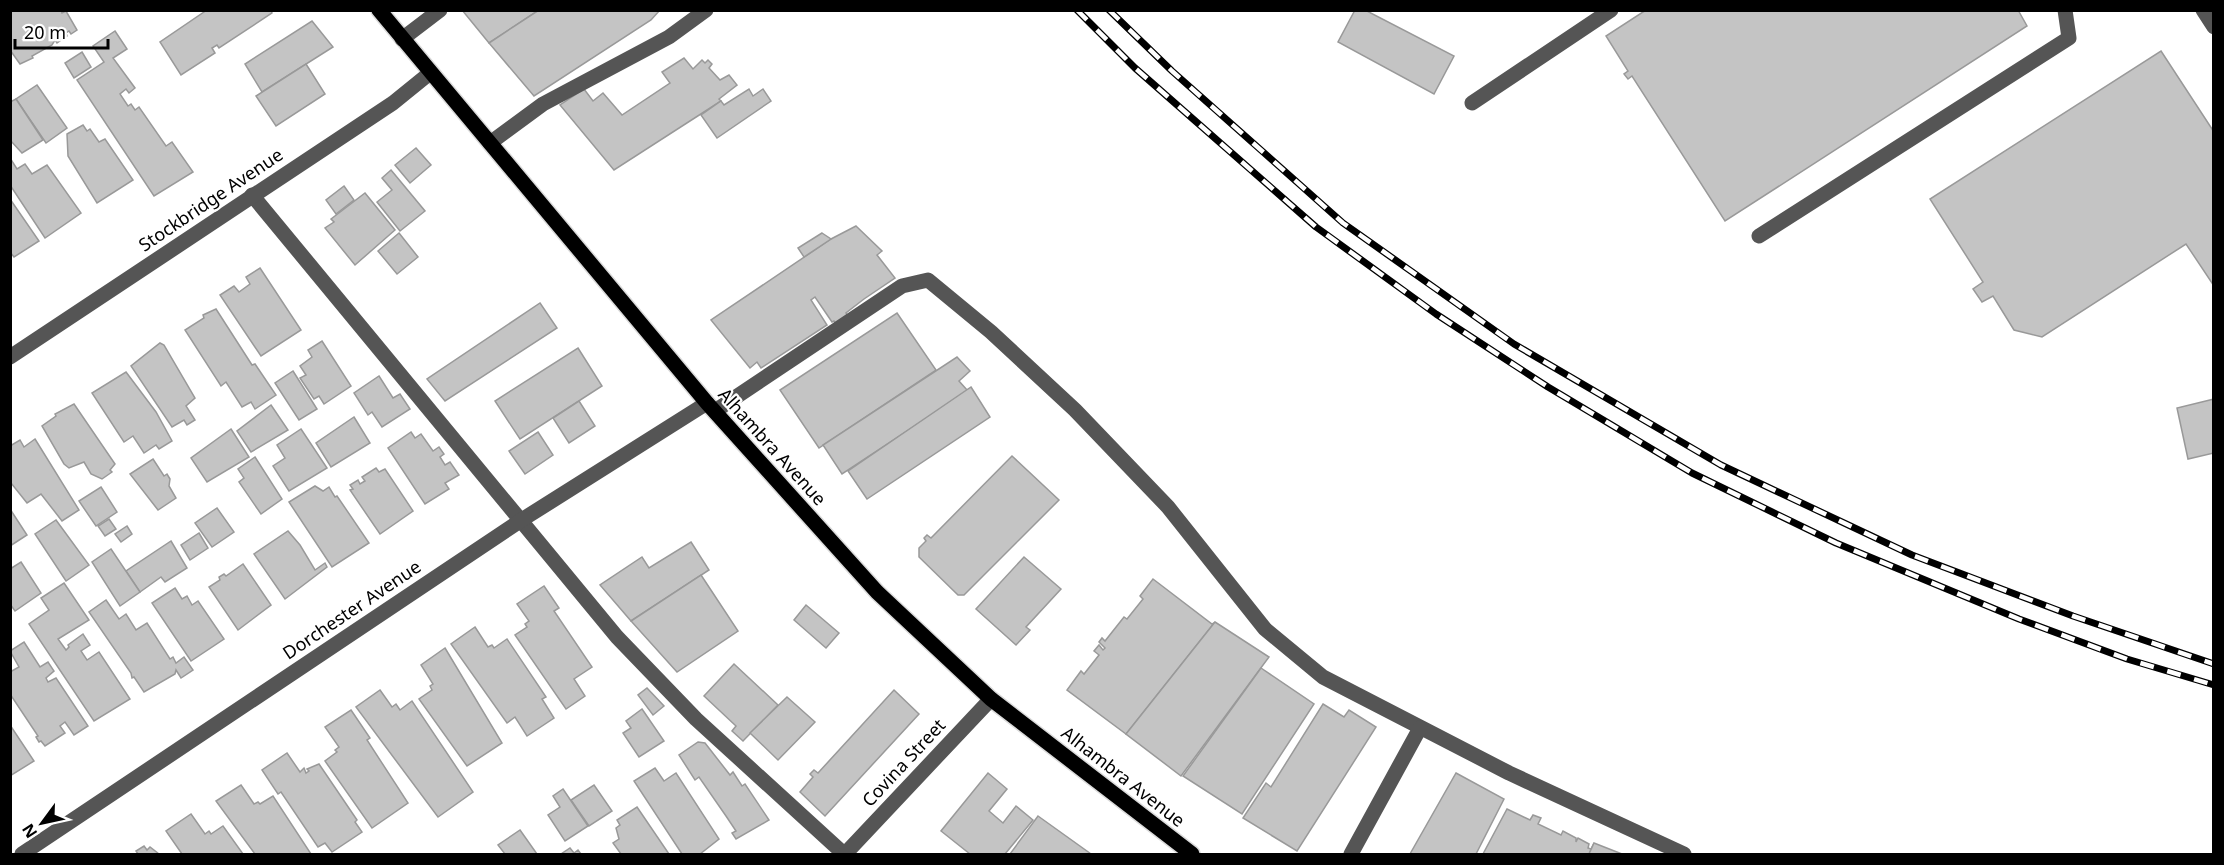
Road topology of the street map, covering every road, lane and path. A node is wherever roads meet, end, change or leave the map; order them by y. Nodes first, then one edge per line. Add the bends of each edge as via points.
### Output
1 (379, 10) edge
2 (440, 10) edge
3 (706, 10) edge
4 (1611, 10) edge
5 (2065, 10) edge
6 (2203, 10) edge
7 (2214, 27) edge
8 (402, 39) junction
9 (430, 73) junction
10 (1472, 103) dead end
11 (490, 143) junction
12 (252, 195) junction
13 (1759, 236) dead end
14 (10, 357) edge
15 (711, 407) junction
16 (520, 521) junction
17 (991, 699) junction
18 (1420, 728) junction
19 (22, 855) edge
20 (845, 855) edge
21 (1192, 855) edge
22 (1352, 855) edge
23 (1684, 855) edge

1 - 8 main road, Alhambra Avenue
2 - 8 street
3 - 11 street via 669,37 543,104
4 - 10 street
5 - 13 street via 2069,38
6 - 7 street
8 - 9 main road, Alhambra Avenue
9 - 11 main road, Alhambra Avenue
9 - 12 street, Stockbridge Avenue via 393,103
11 - 15 main road, Alhambra Avenue
12 - 14 street, Stockbridge Avenue
12 - 16 street
15 - 16 street, Dorchester Avenue
15 - 17 main road, Alhambra Avenue via 877,592
15 - 18 street, Dorchester Avenue via 902,285 928,280 992,332 1076,410 1168,507 1265,629 1323,677
16 - 19 street, Dorchester Avenue
16 - 20 street via 617,637 696,719
17 - 20 street, Covina Street
17 - 21 main road, Alhambra Avenue
18 - 22 street
18 - 23 street

